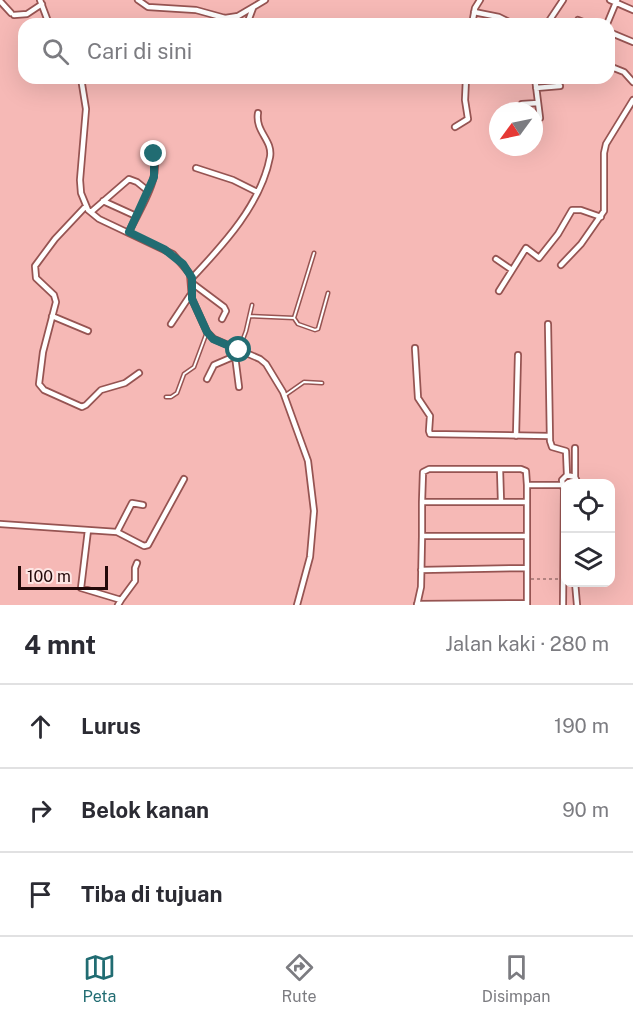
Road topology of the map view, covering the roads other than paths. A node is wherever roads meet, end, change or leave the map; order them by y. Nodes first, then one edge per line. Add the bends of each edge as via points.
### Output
1 (138, 0) edge
2 (265, 0) edge
3 (480, 0) edge
4 (563, 0) edge
5 (610, 0) edge
6 (0, 1) edge
7 (617, 1) edge
8 (41, 2) edge
9 (252, 8) junction
10 (633, 10) edge
11 (474, 12) junction
12 (47, 18) edge
13 (225, 18) joint
14 (249, 18) edge
15 (473, 18) edge
16 (499, 18) edge
17 (551, 18) edge
18 (610, 18) edge
19 (615, 34) edge
20 (633, 42) edge
21 (615, 68) edge
22 (633, 82) edge
23 (82, 84) edge
24 (466, 84) edge
25 (536, 84) edge
26 (560, 86) dead end
27 (536, 88) junction
28 (633, 100) edge
29 (538, 102) edge
30 (258, 113) dead end
31 (455, 127) dead end
32 (149, 145) dead end
33 (196, 168) dead end
34 (148, 191) junction
35 (257, 192) junction
36 (103, 201) junction
37 (86, 206) junction
38 (91, 212) junction
39 (136, 216) junction
40 (601, 217) junction
41 (129, 232) junction
42 (314, 253) dead end
43 (496, 259) dead end
44 (561, 265) dead end
45 (512, 270) junction
46 (192, 280) junction
47 (499, 291) dead end
48 (328, 293) dead end
49 (191, 294) junction
50 (252, 304) dead end
51 (52, 316) junction
52 (250, 316) junction
53 (294, 318) junction
54 (222, 319) dead end
55 (171, 324) dead end
56 (548, 324) dead end
57 (88, 331) dead end
58 (207, 332) junction
59 (415, 348) dead end
60 (237, 349) junction
61 (518, 355) dead end
62 (235, 356) junction
63 (139, 373) dead end
64 (207, 379) dead end
65 (322, 382) dead end
66 (239, 387) dead end
67 (284, 396) junction
68 (165, 397) dead end
69 (516, 436) junction
70 (549, 436) junction
71 (575, 448) dead end
72 (500, 469) junction
73 (567, 475) junction
74 (575, 477) joint
75 (184, 479) dead end
76 (563, 479) edge
77 (527, 485) junction
78 (561, 488) edge
79 (422, 502) junction
80 (501, 502) junction
81 (527, 502) junction
82 (143, 505) dead end
83 (0, 524) edge
84 (88, 530) junction
85 (117, 532) junction
86 (422, 536) junction
87 (527, 536) junction
88 (137, 563) dead end
89 (527, 568) junction
90 (422, 570) junction
91 (564, 587) edge
92 (575, 587) edge
93 (120, 603) edge
94 (417, 604) edge
95 (527, 604) edge
96 (297, 605) edge
97 (563, 605) edge
98 (577, 605) edge

1 - 13 street via 148,7 196,10
2 - 9 street
3 - 11 street
4 - 17 street
5 - 7 street
6 - 8 street via 12,14 27,14
7 - 10 street
7 - 18 street
8 - 12 street
9 - 13 street
9 - 14 street
11 - 15 street
11 - 16 street
19 - 20 street
21 - 22 street
23 - 37 street via 86,109 80,180
24 - 31 street via 468,119
25 - 27 street
26 - 27 street
27 - 29 street
28 - 40 street via 606,144 605,203
30 - 35 street via 257,124 270,156
32 - 34 street via 156,159
33 - 35 street
34 - 36 street via 129,179
34 - 39 street
35 - 46 street via 242,218
36 - 38 street
36 - 39 street
37 - 38 street
37 - 51 street via 35,267 36,278 55,298
38 - 41 street
39 - 41 street
40 - 44 street
40 - 45 street via 574,209 539,258 526,248
41 - 46 street via 173,254
42 - 53 lane
43 - 45 street
45 - 47 street
46 - 49 street
46 - 54 street via 224,307
48 - 53 lane via 318,329 298,324
49 - 55 street
49 - 58 street
50 - 52 lane
51 - 57 street
51 - 63 street via 39,380 44,390 82,407 101,390 124,383
52 - 53 lane
52 - 60 lane
56 - 70 street
58 - 60 street via 213,339
58 - 68 lane via 194,367 186,371 177,393
59 - 69 street via 418,399 430,416 430,434
60 - 62 street
60 - 67 street via 266,364
61 - 69 street
62 - 64 street via 214,365
62 - 66 street
65 - 67 lane via 307,381
67 - 96 street via 308,461 314,511 310,557
69 - 70 street
70 - 73 street via 552,447 566,451
71 - 74 street
72 - 77 street via 524,470
72 - 79 street via 426,469
72 - 80 street
73 - 74 street
73 - 76 street
75 - 85 street via 148,545
77 - 78 street
77 - 81 street
79 - 80 street
79 - 86 street
80 - 81 street
81 - 87 street
82 - 85 street via 132,502
83 - 84 street
84 - 85 street
84 - 93 street via 81,588
86 - 87 street
86 - 90 street
87 - 89 street
88 - 93 street via 135,581
89 - 90 street
89 - 95 street
90 - 94 street
91 - 97 street
92 - 98 street
94 - 95 street

